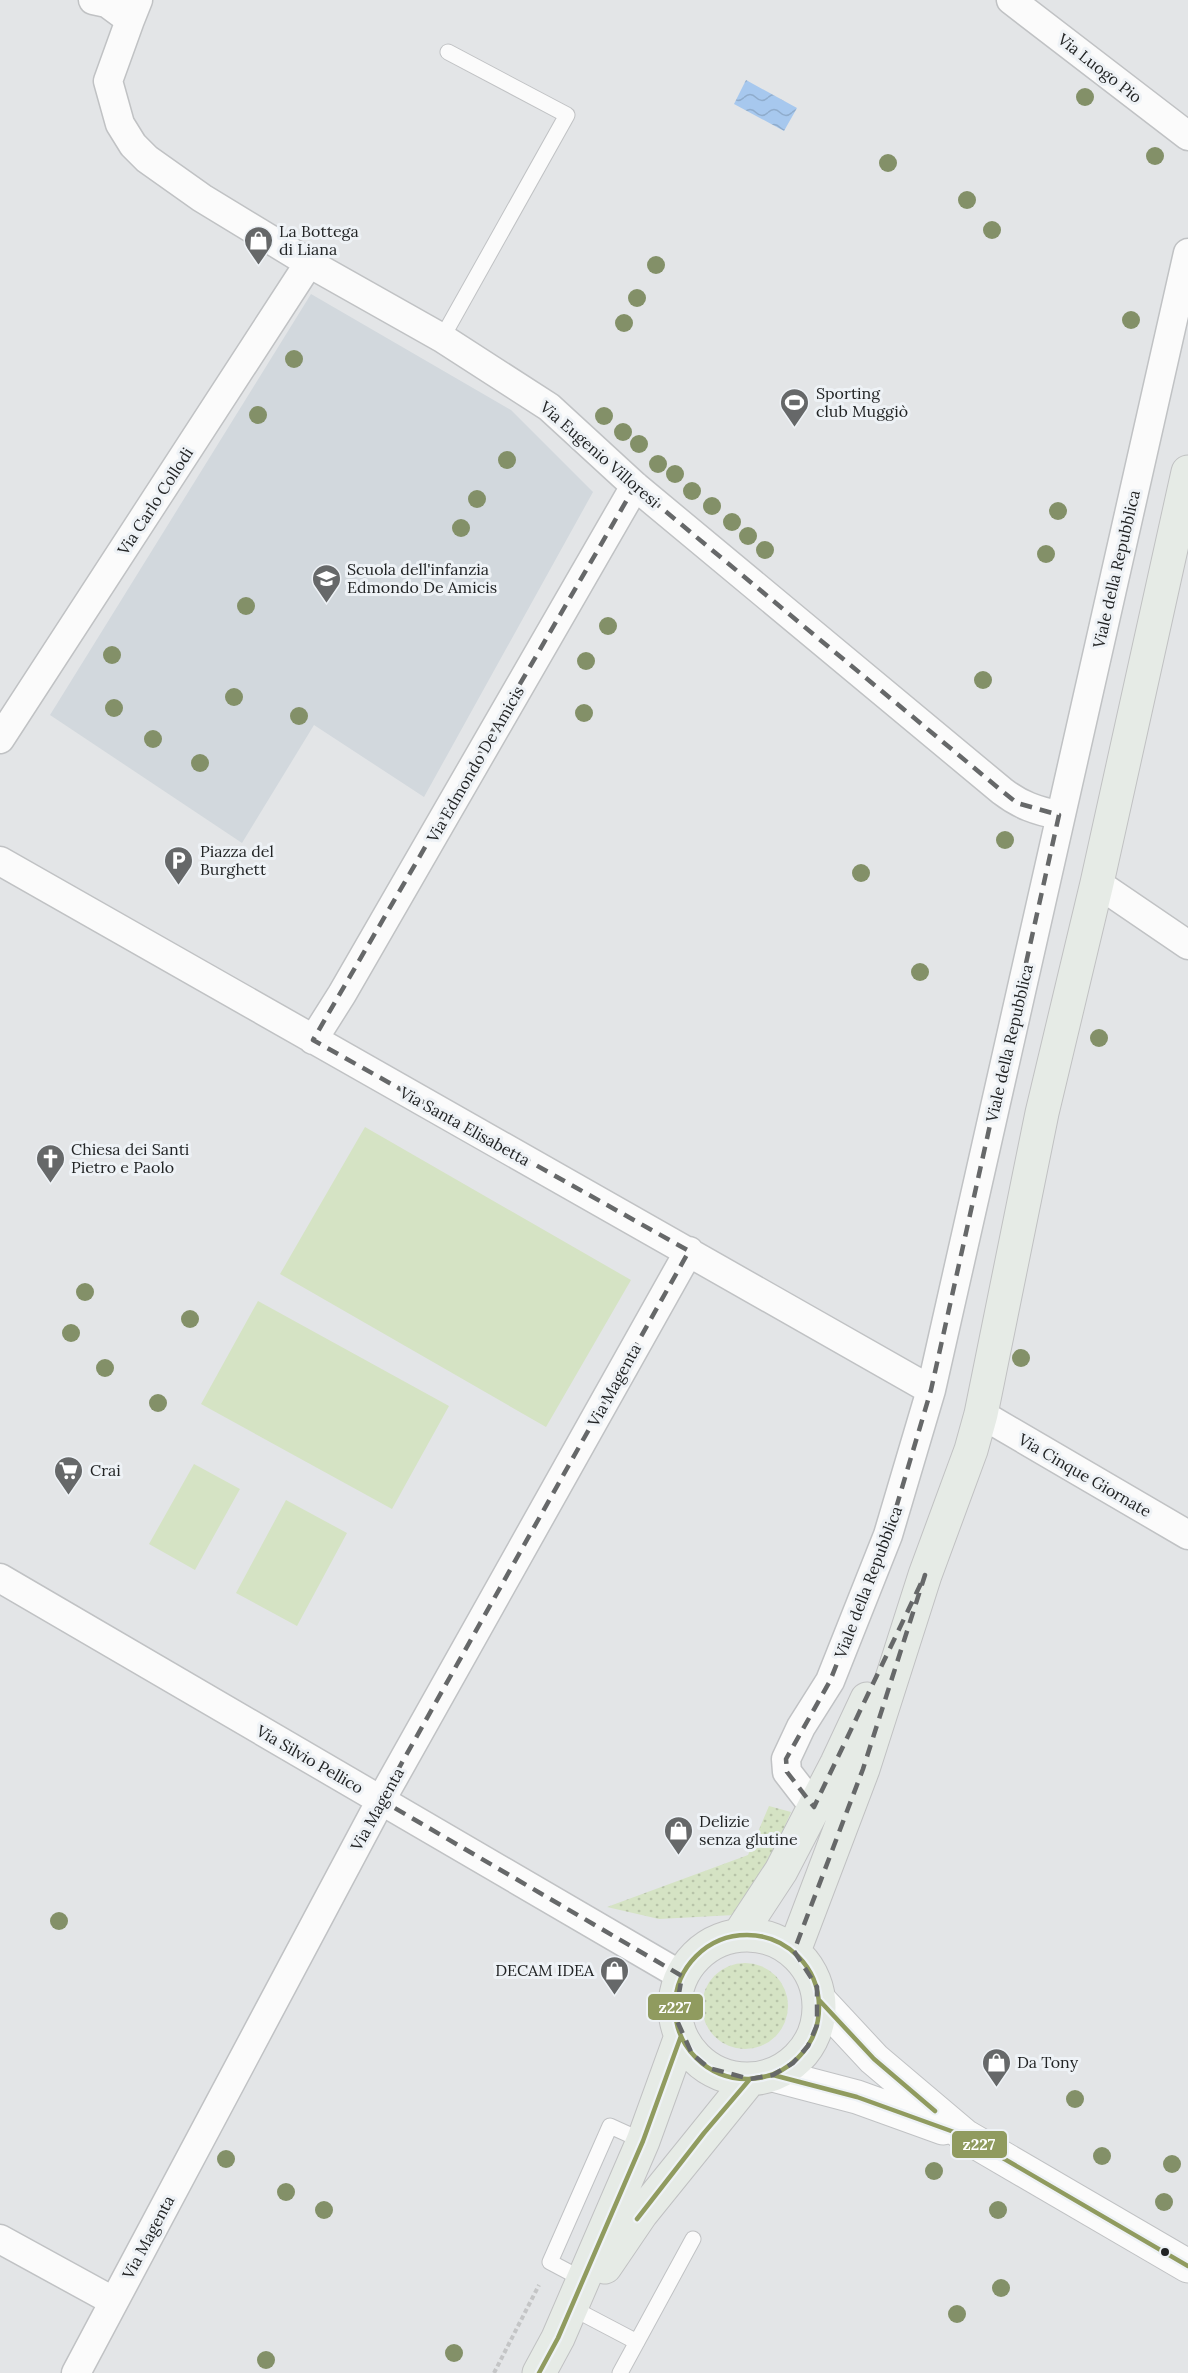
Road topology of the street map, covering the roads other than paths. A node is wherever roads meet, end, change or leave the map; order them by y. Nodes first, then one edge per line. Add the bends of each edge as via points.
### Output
1 (93, 0) edge
2 (1011, 0) edge
3 (134, 10) edge
4 (448, 51) dead end
5 (1188, 136) edge
6 (1188, 253) edge
7 (309, 263) junction
8 (442, 338) junction
9 (1188, 472) edge
10 (635, 486) junction
11 (0, 739) edge
12 (1059, 815) junction
13 (0, 861) edge
14 (1097, 883) junction
15 (1188, 945) edge
16 (313, 1040) junction
17 (689, 1251) junction
18 (931, 1390) junction
19 (981, 1414) junction
20 (1188, 1535) edge
21 (925, 1575) junction
22 (0, 1578) edge
23 (381, 1800) junction
24 (814, 1806) junction
25 (739, 1935) junction
26 (794, 1951) junction
27 (682, 1976) junction
28 (820, 2001) junction
29 (681, 2036) junction
30 (762, 2077) junction
31 (965, 2136) junction
32 (643, 2140) junction
33 (0, 2239) edge
34 (693, 2239) dead end
35 (1188, 2266) edge
36 (579, 2295) junction
37 (114, 2301) junction
38 (637, 2342) junction
39 (76, 2373) edge
40 (539, 2373) edge
41 (620, 2373) edge

1 - 3 street
2 - 5 street, Via Luogo Pio
3 - 7 street, Via Eugenio Villoresi via 108,81 120,124 133,145 202,198
4 - 8 lane via 567,115
6 - 12 street, Viale della Repubblica
7 - 8 street, Via Eugenio Villoresi
7 - 11 street, Via Carlo Collodi
8 - 10 street, Via Eugenio Villoresi via 549,407
9 - 14 main road
10 - 12 street, Via Eugenio Villoresi via 1017,803
10 - 16 street, Via Edmondo De Amicis
12 - 18 street, Viale della Repubblica
13 - 16 street, Via Santa Elisabetta
14 - 15 street
14 - 19 main road via 1042,1113
16 - 17 street, Via Santa Elisabetta
17 - 18 street, Via Santa Elisabetta
17 - 23 street, Via Magenta
18 - 24 street, Viale della Repubblica via 888,1535 830,1681 786,1759 787,1772
19 - 20 street, Via Cinque Giornate
19 - 21 main road
21 - 24 main road
21 - 26 main road via 863,1769
22 - 23 street, Via Silvio Pellico
23 - 27 street, Via Silvio Pellico
23 - 37 street, Via Magenta
24 - 25 main road via 781,1871
25 - 26 main road via 759,1935
25 - 27 main road via 716,1941 696,1955
26 - 28 main road via 812,1974
27 - 29 main road via 675,2016
28 - 30 main road via 817,2025 808,2046 793,2063
28 - 31 street via 874,2059
29 - 30 main road via 692,2054 709,2068 729,2077
29 - 32 main road
30 - 31 street via 857,2097
30 - 36 main road via 640,2214
31 - 35 street
32 - 36 main road
32 - 36 lane via 610,2126 550,2262
33 - 37 street
34 - 38 lane
36 - 38 lane
36 - 40 main road
37 - 39 street, Via Magenta
38 - 41 lane

